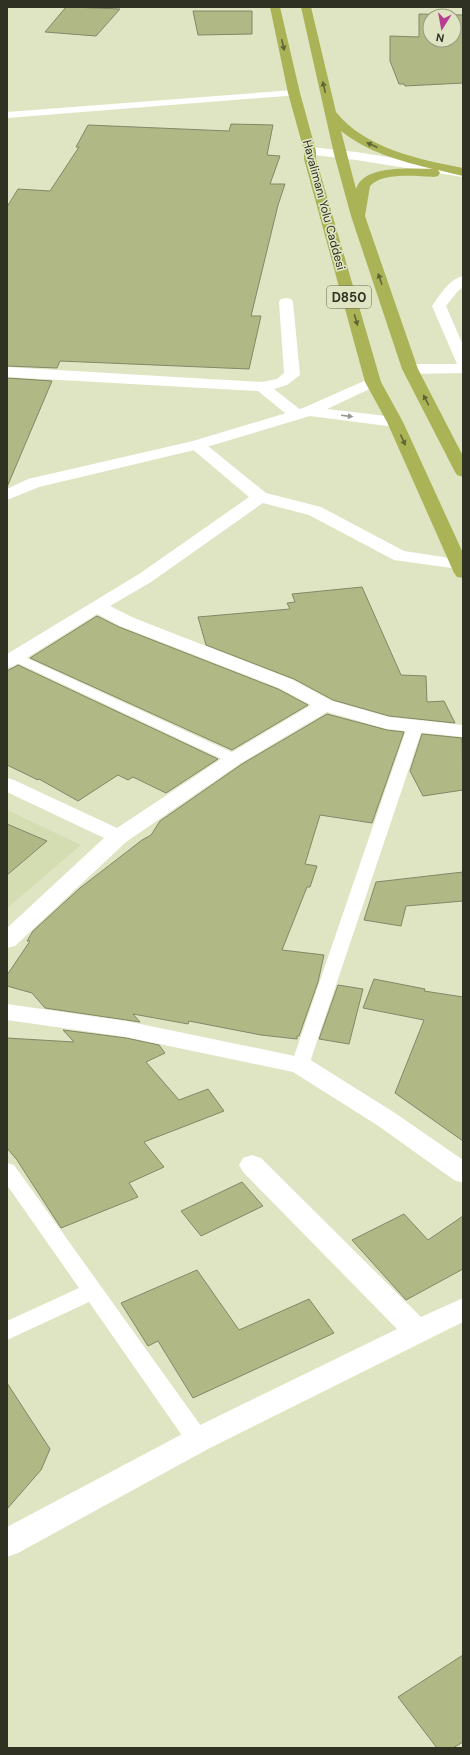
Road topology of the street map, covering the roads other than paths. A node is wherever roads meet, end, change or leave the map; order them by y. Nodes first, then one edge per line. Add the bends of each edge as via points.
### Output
1 (276, 7) edge
2 (306, 7) edge
3 (294, 93) junction
4 (330, 112) junction
5 (7, 114) edge
6 (310, 155) junction
7 (341, 158) junction
8 (463, 173) edge
9 (358, 216) junction
10 (463, 280) edge
11 (286, 302) dead end
12 (463, 362) edge
13 (463, 368) edge
14 (410, 369) junction
15 (7, 372) edge
16 (373, 382) junction
17 (262, 387) junction
18 (303, 413) junction
19 (395, 422) junction
20 (197, 445) junction
21 (463, 472) edge
22 (7, 495) edge
23 (260, 498) junction
24 (461, 569) edge
25 (97, 606) junction
26 (11, 660) edge
27 (325, 705) junction
28 (415, 727) junction
29 (463, 731) edge
30 (234, 759) junction
31 (7, 784) edge
32 (118, 837) junction
33 (7, 941) edge
34 (7, 1012) edge
35 (300, 1065) junction
36 (252, 1165) dead end
37 (7, 1170) edge
38 (463, 1172) edge
39 (92, 1291) junction
40 (463, 1310) edge
41 (7, 1331) edge
42 (418, 1332) junction
43 (198, 1440) junction
44 (7, 1543) edge

1 -> 3 highway, Havalimanı Yolu Caddesi / D850
4 -> 2 highway, Havalimanı Yolu Caddesi / D850
3 - 5 street
3 - 6 highway, Havalimanı Yolu Caddesi / D850
4 - 7 highway, Havalimanı Yolu Caddesi / D850
8 -> 4 highway via 395,154 365,141 343,127
6 - 7 street
6 -> 16 highway, Havalimanı Yolu Caddesi / D850
7 - 8 street
7 - 9 highway, Havalimanı Yolu Caddesi / D850
8 - 9 highway via 409,173 381,175 369,179 364,185
14 -> 9 highway, Havalimanı Yolu Caddesi / D850
10 - 12 street via 452,288 439,306
11 - 17 street via 292,375 282,382
13 - 14 street
21 -> 14 highway, Havalimanı Yolu Caddesi / D850
15 - 17 street
16 - 18 street
16 - 19 highway, Havalimanı Yolu Caddesi / D850
17 - 18 street
18 -> 19 street
18 - 20 street
19 -> 24 highway, Havalimanı Yolu Caddesi / D850
20 - 22 street via 34,483
20 - 23 street
23 - 24 street via 315,511 400,556
23 - 25 street via 145,578
25 - 26 street
25 - 27 street via 127,622 286,684
26 - 30 lane
27 - 28 street via 387,723
27 - 30 street
28 - 29 street
28 - 35 lane
30 - 32 street
31 - 32 street
32 - 33 street
34 - 35 street via 126,1029
35 - 38 street via 386,1119
36 - 42 street
37 - 39 lane
39 - 41 lane
39 - 43 lane
40 - 42 street
42 - 43 street
43 - 44 street

